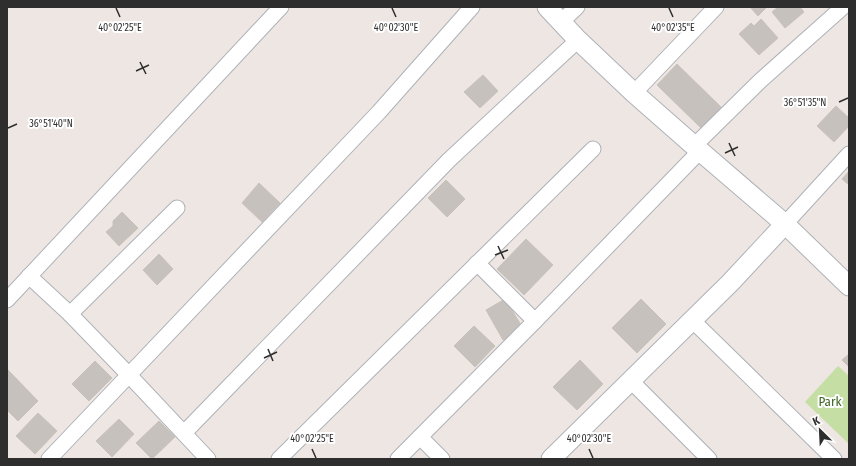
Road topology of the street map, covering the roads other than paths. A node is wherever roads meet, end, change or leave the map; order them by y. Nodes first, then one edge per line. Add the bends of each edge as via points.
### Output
1 (281, 7) edge
2 (472, 7) edge
3 (547, 7) edge
4 (577, 7) edge
5 (716, 7) edge
6 (842, 7) edge
7 (561, 22) junction
8 (578, 40) junction
9 (634, 93) junction
10 (697, 148) junction
11 (593, 149) dead end
12 (849, 154) edge
13 (176, 208) dead end
14 (785, 224) junction
15 (477, 263) junction
16 (29, 276) junction
17 (849, 286) edge
18 (7, 300) edge
19 (70, 314) junction
20 (692, 320) junction
21 (535, 321) junction
22 (129, 375) junction
23 (630, 380) junction
24 (184, 432) junction
25 (420, 437) junction
26 (559, 456) edge
27 (828, 457) edge
28 (49, 459) edge
29 (208, 459) edge
30 (279, 459) edge
31 (398, 459) edge
32 (442, 459) edge
33 (709, 459) edge

1 - 16 street
2 - 22 street via 379,112
3 - 7 street
4 - 7 street
5 - 9 street
6 - 10 street via 760,81
7 - 8 street
8 - 9 street
8 - 24 street via 449,160
9 - 10 street
10 - 14 street
10 - 21 street
11 - 15 street
12 - 14 street
13 - 19 street
14 - 17 street
14 - 20 street
15 - 21 street
15 - 30 street
16 - 18 street
16 - 19 street
19 - 22 street
20 - 23 street
20 - 27 street
21 - 25 street
22 - 24 street
22 - 28 street
23 - 26 street
23 - 33 street
24 - 29 street
25 - 31 street
25 - 32 street

